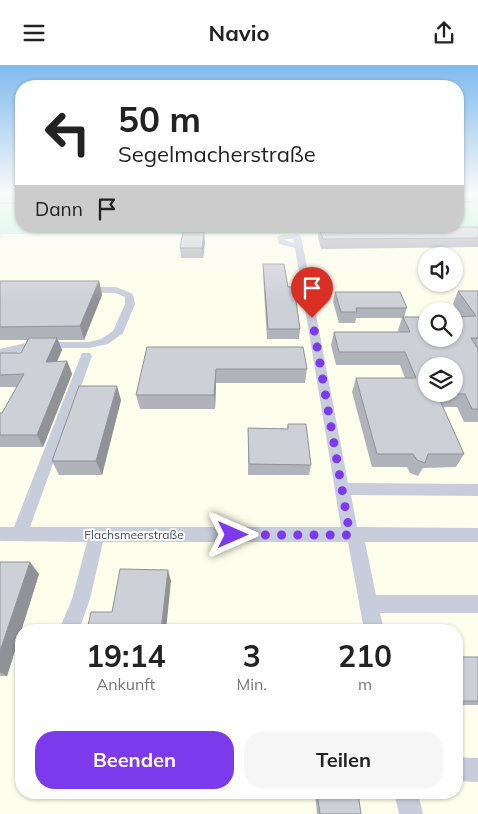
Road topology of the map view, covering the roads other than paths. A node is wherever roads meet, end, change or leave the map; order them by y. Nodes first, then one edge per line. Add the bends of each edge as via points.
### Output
1 (299, 247) dead end
2 (72, 290) edge
3 (0, 353) edge
4 (86, 356) dead end
5 (343, 489) junction
6 (478, 490) edge
7 (0, 534) edge
8 (19, 534) junction
9 (97, 534) junction
10 (352, 535) junction
11 (478, 535) edge
12 (368, 603) junction
13 (478, 604) edge
14 (71, 624) edge
15 (373, 624) edge
16 (463, 769) edge
17 (478, 769) edge
18 (407, 799) edge
19 (410, 814) edge

1 - 5 street
2 - 3 street via 116,290 130,297 118,333 104,342 89,345 30,345
4 - 8 street
5 - 6 street
5 - 10 street
7 - 8 street, Flachsmeerstraße
8 - 9 street, Flachsmeerstraße
9 - 10 street, Flachsmeerstraße
9 - 14 street
10 - 11 street, Flachsmeerstraße
10 - 12 street
12 - 13 street
12 - 15 street
16 - 17 street
18 - 19 street

